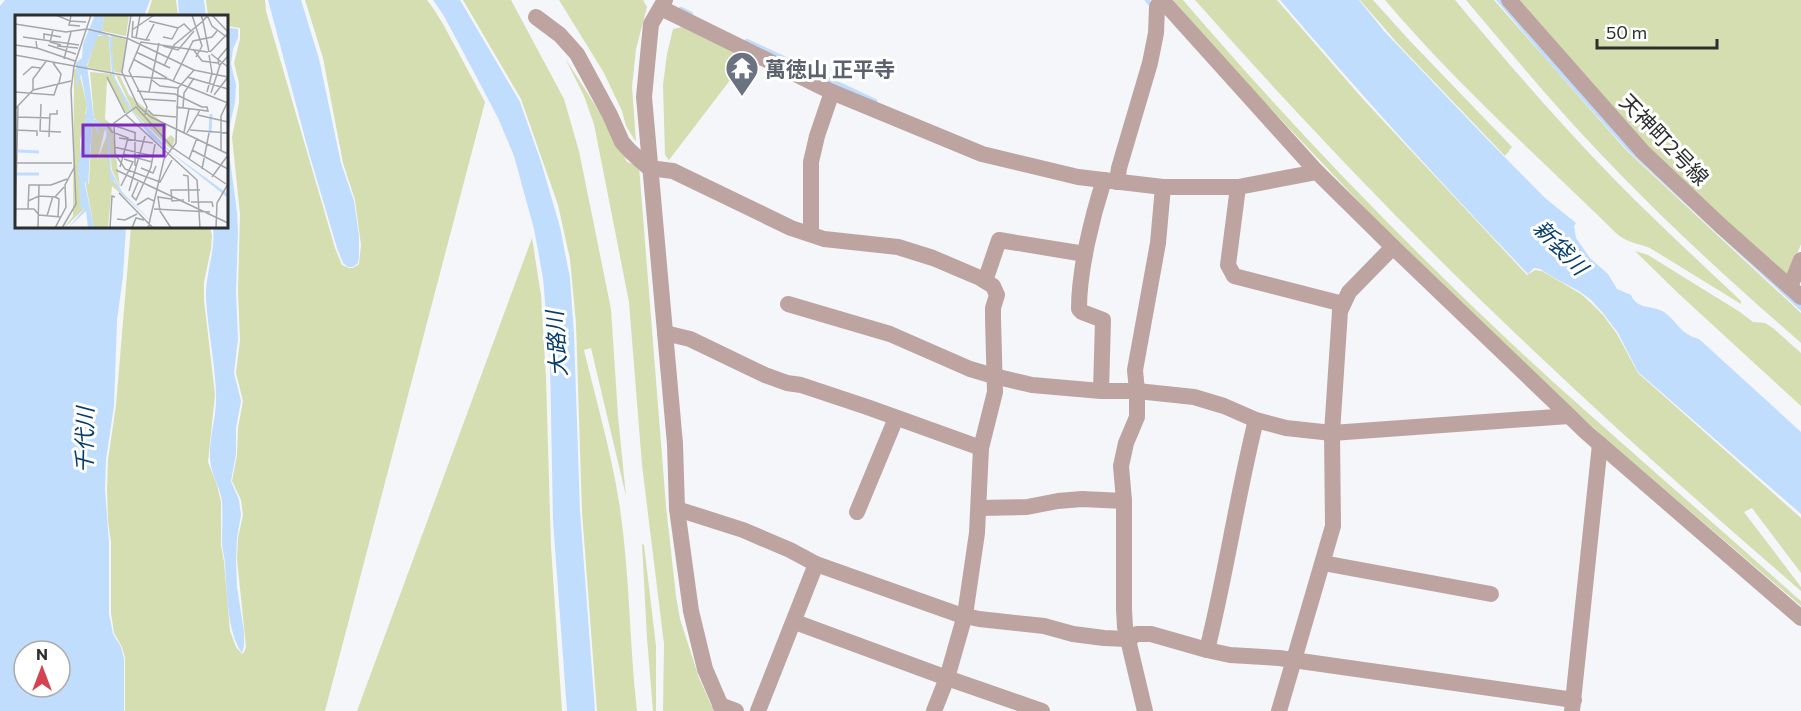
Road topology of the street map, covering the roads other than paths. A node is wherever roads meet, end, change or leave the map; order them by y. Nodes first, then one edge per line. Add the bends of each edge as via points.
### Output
1 (1162, 0) edge
2 (1509, 0) edge
3 (663, 4) edge
4 (536, 17) dead end
5 (832, 92) junction
6 (649, 168) junction
7 (1317, 172) junction
8 (1111, 181) junction
9 (1163, 187) junction
10 (1238, 187) junction
11 (812, 234) junction
12 (1393, 247) junction
13 (1086, 254) junction
14 (1801, 260) edge
15 (985, 281) junction
16 (1795, 292) edge
17 (788, 304) dead end
18 (1343, 304) junction
19 (665, 333) junction
20 (994, 376) junction
21 (1101, 391) junction
22 (1137, 391) junction
23 (1569, 416) junction
24 (896, 418) junction
25 (1256, 420) junction
26 (1332, 433) junction
27 (1600, 444) junction
28 (981, 448) junction
29 (1124, 501) junction
30 (979, 508) junction
31 (677, 509) junction
32 (857, 512) dead end
33 (1323, 563) junction
34 (816, 564) junction
35 (1491, 594) dead end
36 (965, 615) junction
37 (1801, 618) edge
38 (795, 622) junction
39 (1128, 639) junction
40 (1207, 650) junction
41 (1294, 661) junction
42 (947, 678) junction
43 (1573, 706) edge
44 (721, 708) edge
45 (736, 711) edge
46 (758, 711) edge
47 (934, 711) edge
48 (1042, 711) edge
49 (1145, 711) edge
50 (1280, 711) edge

1 - 7 street
1 - 8 street via 1157,7 1150,63 1132,129
2 - 16 street, 天神町2号線 via 1643,152
3 - 5 street
3 - 6 street via 651,24 644,97
4 - 6 street via 577,54 622,142
5 - 8 street via 982,154
5 - 11 street via 811,162
6 - 11 street via 673,171 791,228
6 - 19 street
7 - 10 street
7 - 12 street
8 - 9 street
8 - 13 street
9 - 10 street
9 - 22 street via 1158,243 1135,370
10 - 18 street via 1228,265 1234,276
11 - 15 street via 824,239 898,247
12 - 18 street via 1349,292
12 - 23 street
13 - 15 street via 999,240
13 - 21 street via 1078,309 1103,320
14 - 16 street
15 - 20 street via 997,295 993,308
17 - 20 street via 890,334
18 - 26 street
19 - 24 street via 690,339 765,375
19 - 31 street
20 - 21 street via 1032,385
20 - 28 street via 995,392
21 - 22 street
22 - 25 street via 1194,397
22 - 29 street via 1137,417 1121,466
23 - 26 street
23 - 27 street
24 - 28 street
24 - 32 street
25 - 26 street
25 - 40 street
26 - 33 street via 1333,526
27 - 37 street
27 - 43 street
28 - 30 street
29 - 30 street via 1082,499 1027,507
29 - 39 street via 1124,609
30 - 36 street
31 - 34 street via 744,530
31 - 44 street via 691,611 705,669
33 - 35 street
33 - 41 street
34 - 36 street
34 - 38 street
36 - 39 street via 1073,634
36 - 42 street
38 - 42 street
38 - 46 street
39 - 40 street via 1137,633 1151,633
39 - 49 street
40 - 41 street
41 - 43 street
41 - 50 street
42 - 47 street
42 - 48 street
44 - 45 street

